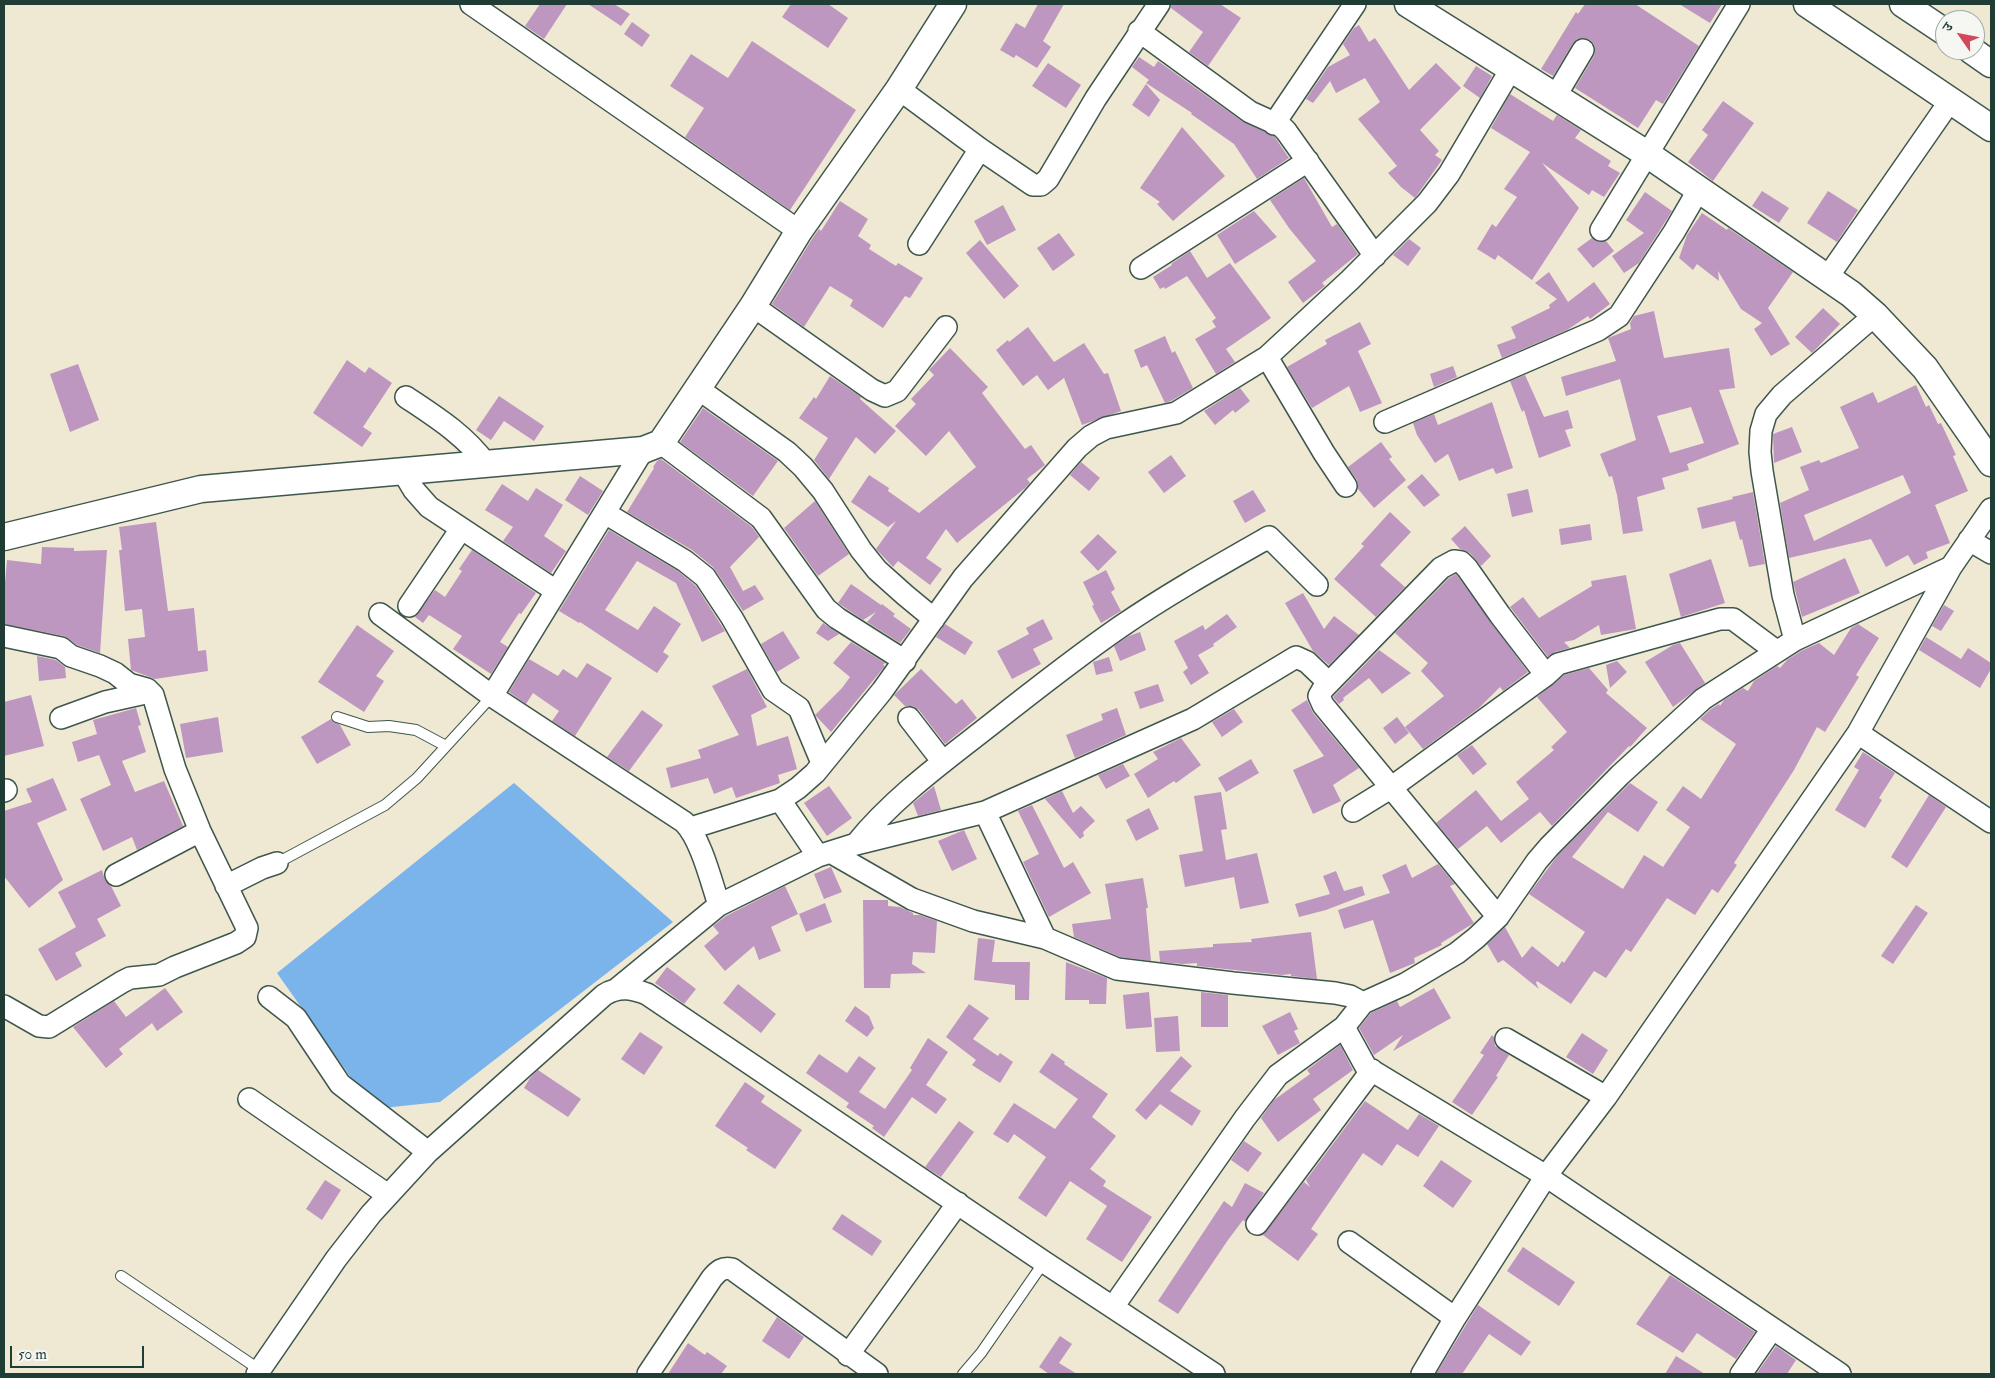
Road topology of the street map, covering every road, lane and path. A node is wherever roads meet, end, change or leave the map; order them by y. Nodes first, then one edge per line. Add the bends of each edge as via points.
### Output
1 (471, 4) edge
2 (953, 4) edge
3 (1159, 4) edge
4 (1355, 4) edge
5 (1408, 4) edge
6 (1739, 4) edge
7 (1807, 4) edge
8 (1903, 4) edge
9 (1935, 25) edge
10 (1139, 31) junction
11 (1583, 50) dead end
12 (1511, 70) junction
13 (899, 89) junction
14 (1555, 96) junction
15 (1950, 101) junction
16 (1274, 124) junction
17 (1991, 128) edge
18 (980, 149) junction
19 (1646, 154) junction
20 (1308, 161) junction
21 (1699, 189) junction
22 (1601, 230) dead end
23 (799, 231) junction
24 (919, 244) dead end
25 (1375, 256) junction
26 (1141, 268) dead end
27 (1827, 278) junction
28 (753, 306) junction
29 (1875, 315) junction
30 (946, 327) dead end
31 (1267, 357) junction
32 (697, 388) junction
33 (406, 397) dead end
34 (1385, 422) dead end
35 (652, 446) junction
36 (1991, 463) edge
37 (486, 464) junction
38 (402, 470) junction
39 (1346, 486) dead end
40 (1991, 509) edge
41 (605, 513) junction
42 (461, 529) junction
43 (4, 537) edge
44 (1969, 540) junction
45 (1991, 553) edge
46 (1951, 567) junction
47 (1317, 585) dead end
48 (556, 591) junction
49 (410, 606) dead end
50 (380, 614) dead end
51 (934, 619) junction
52 (4, 636) edge
53 (1795, 640) junction
54 (1776, 652) junction
55 (905, 661) junction
56 (1546, 675) junction
57 (1329, 683) junction
58 (150, 692) junction
59 (492, 696) junction
60 (337, 717) dead end
61 (61, 718) dead end
62 (909, 718) dead end
63 (1858, 733) junction
64 (446, 746) junction
65 (943, 762) junction
66 (822, 764) junction
67 (1392, 788) junction
68 (780, 800) junction
69 (1353, 811) dead end
70 (985, 812) junction
71 (1991, 822) edge
72 (691, 828) junction
73 (200, 831) junction
74 (856, 844) junction
75 (825, 855) junction
76 (277, 863) joint
77 (116, 875) dead end
78 (226, 886) junction
79 (719, 905) junction
80 (1498, 917) junction
81 (1045, 938) junction
82 (618, 988) junction
83 (269, 998) dead end
84 (1363, 1003) junction
85 (4, 1006) edge
86 (1344, 1027) junction
87 (1506, 1039) dead end
88 (1372, 1070) junction
89 (1606, 1097) junction
90 (249, 1099) dead end
91 (428, 1152) junction
92 (1546, 1176) junction
93 (388, 1195) junction
94 (958, 1204) junction
95 (1257, 1224) dead end
96 (1348, 1242) dead end
97 (1044, 1262) junction
98 (121, 1276) dead end
99 (1112, 1306) junction
100 (1455, 1318) junction
101 (1772, 1329) junction
102 (848, 1355) junction
103 (259, 1372) edge
104 (1210, 1373) edge
105 (648, 1374) edge
106 (877, 1374) edge
107 (963, 1374) edge
108 (1422, 1374) edge
109 (1741, 1374) edge
110 (1840, 1374) edge

1 - 23 street
2 - 13 street
3 - 10 street
4 - 16 street
5 - 12 street
6 - 19 street
7 - 15 street
8 - 9 street
10 - 16 street via 1250,112
10 - 18 street via 1048,179 1041,185 1033,185
11 - 14 street
12 - 14 street
12 - 25 street via 1449,174 1427,203
13 - 18 street
13 - 23 street
14 - 19 street
15 - 17 street
15 - 27 street
16 - 20 street via 1286,131
18 - 24 street
19 - 21 street
19 - 22 street
20 - 25 street
20 - 26 street
21 - 27 street
21 - 34 street via 1654,263 1612,322
23 - 28 street
25 - 31 street
27 - 29 street
28 - 30 street via 885,396 897,391
28 - 32 street
29 - 36 street via 1911,350
29 - 53 street via 1782,396 1766,414 1761,432 1764,480 1783,595
31 - 39 street
31 - 51 street via 1176,413 1106,428 1090,436 963,578
32 - 35 street
32 - 51 street via 798,462 823,491 861,550 878,570
33 - 37 street via 452,428 474,447
35 - 37 street
35 - 41 street
35 - 55 street via 761,518 826,609
37 - 38 street
38 - 42 street via 429,507
38 - 43 street via 201,489
40 - 44 street
41 - 48 street
41 - 66 street via 685,561 705,577 773,690 799,708
42 - 48 street
42 - 49 street
44 - 45 street
44 - 46 street
46 - 53 street
46 - 63 street
47 - 65 street via 1269,537 1185,584 1119,628
48 - 59 street
50 - 59 street
51 - 55 street
52 - 58 street via 61,648 71,656 100,666 129,684
53 - 54 street
54 - 56 street via 1734,620 1720,619 1558,664
54 - 80 street via 1703,699 1620,775 1537,861
55 - 66 street
56 - 57 street via 1467,568 1454,561 1441,568
56 - 67 street
57 - 67 street via 1320,692 1320,700
57 - 70 street via 1306,662 1296,658 1285,662 1193,719
58 - 61 street via 105,702
58 - 73 street via 155,699 175,769
59 - 64 lane
59 - 72 street via 672,812
60 - 64 lane via 368,727 416,730
62 - 65 street
63 - 71 street
63 - 89 street
64 - 76 lane via 386,805
65 - 74 street via 874,822
66 - 68 street via 798,788
67 - 69 street
67 - 80 street
68 - 72 street
68 - 75 street
70 - 74 street
70 - 81 street
72 - 79 street
73 - 77 street
73 - 78 street
74 - 75 street
75 - 79 street
75 - 81 street via 912,899 973,921
76 - 78 street
78 - 85 street via 247,928 245,936 236,943 174,967 160,976 130,978 49,1027 39,1026
79 - 82 street
80 - 84 street via 1457,953 1405,984
81 - 84 street via 1117,969 1335,993
82 - 91 street via 604,995
82 - 94 street via 647,994
83 - 91 street via 296,1018 340,1084
84 - 86 street
86 - 88 street via 1361,1060
86 - 99 street via 1278,1075
87 - 89 street
88 - 92 street
88 - 95 street
89 - 92 street
90 - 93 street
91 - 93 street
92 - 100 street
92 - 101 street
93 - 103 street via 336,1259
94 - 97 street
94 - 102 street
96 - 100 street
97 - 99 street
97 - 107 lane
98 - 103 lane
99 - 104 street
100 - 108 street
101 - 109 street
101 - 110 street
102 - 105 street via 732,1269 725,1268 712,1278
102 - 106 street

